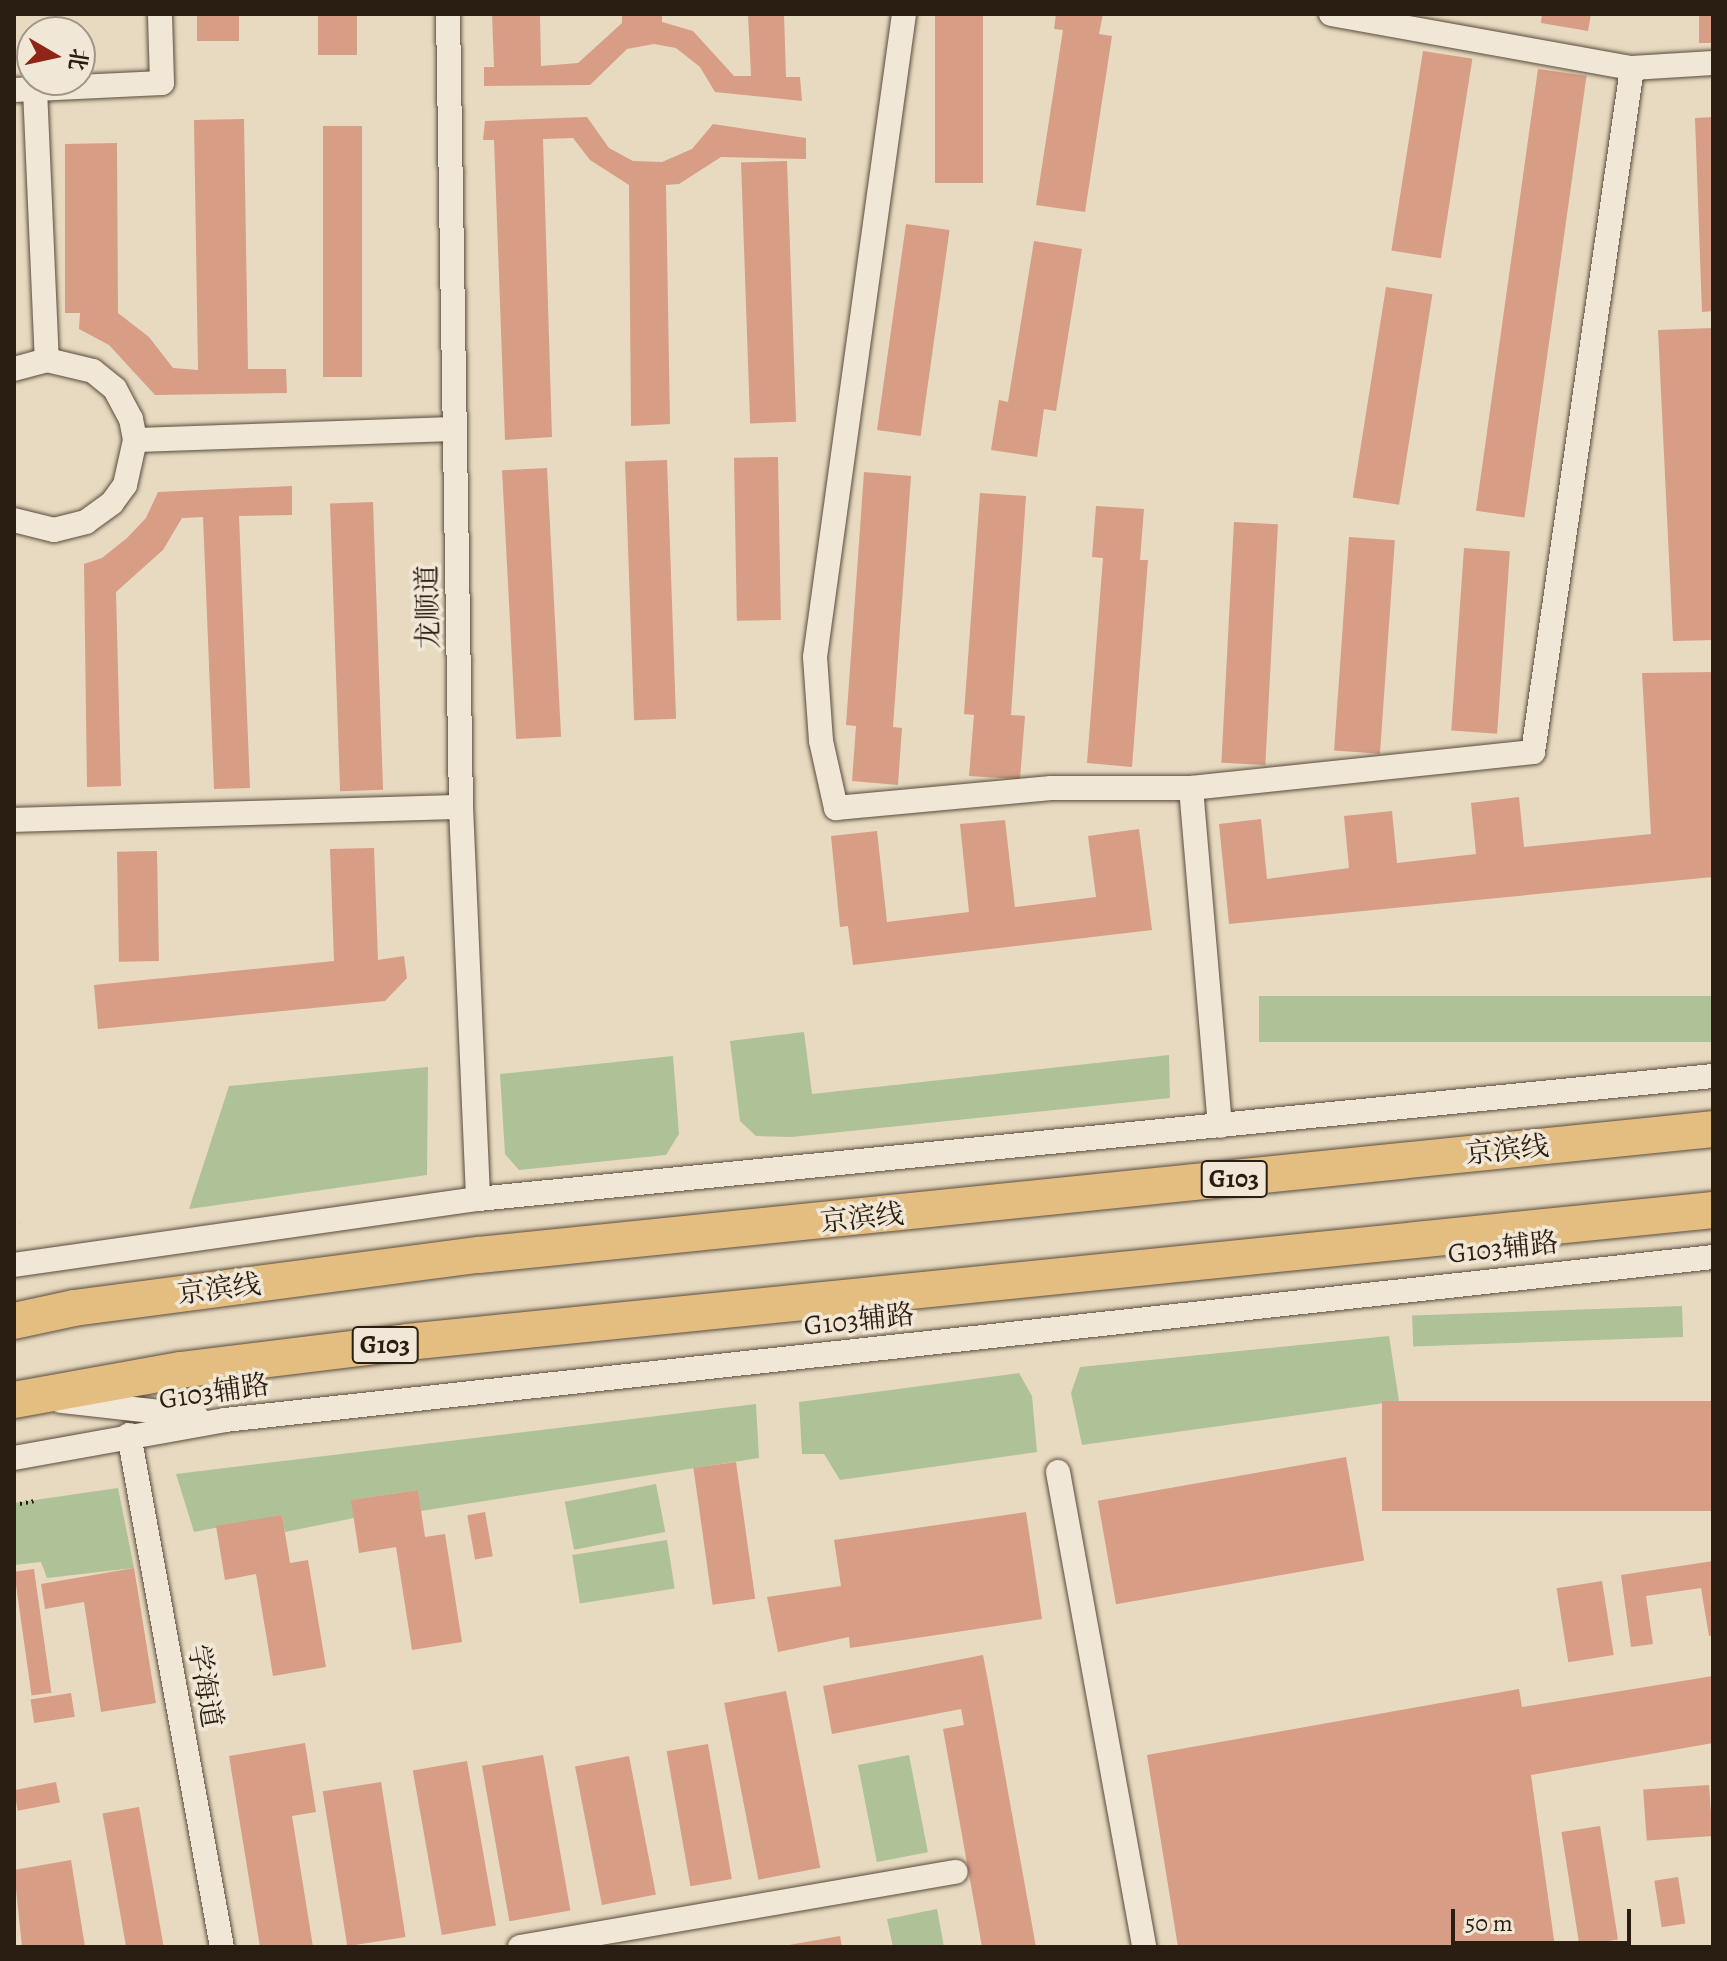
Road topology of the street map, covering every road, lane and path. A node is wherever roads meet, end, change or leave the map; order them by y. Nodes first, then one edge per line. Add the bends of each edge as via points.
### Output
1 (160, 14) edge
2 (448, 14) edge
3 (904, 14) edge
4 (1331, 14) edge
5 (1713, 63) edge
6 (1632, 68) junction
7 (96, 86) edge
8 (26, 96) edge
9 (47, 360) junction
10 (14, 369) edge
11 (455, 429) junction
12 (135, 440) junction
13 (14, 520) edge
14 (1191, 788) junction
15 (461, 807) junction
16 (14, 820) edge
17 (1713, 1076) edge
18 (1220, 1126) junction
19 (1713, 1129) edge
20 (478, 1199) junction
21 (1713, 1210) edge
22 (1713, 1257) edge
23 (14, 1265) edge
24 (14, 1321) edge
25 (21, 1398) edge
26 (225, 1420) junction
27 (129, 1435) junction
28 (14, 1458) edge
29 (1058, 1472) dead end
30 (34, 1501) dead end
31 (14, 1505) edge
32 (956, 1872) dead end
33 (222, 1947) edge
34 (520, 1947) edge
35 (1144, 1947) edge

1 - 7 street via 162,83
2 - 11 street, 龙顺道
3 - 14 street via 815,657 821,741 836,808 1051,788
4 - 6 street
5 - 6 street
6 - 14 street via 1533,752
8 - 9 street
9 - 10 street
9 - 12 street via 93,371 115,389
11 - 12 street
11 - 15 street, 龙顺道
12 - 13 street via 125,485 112,503 86,522 54,530
14 - 18 street
15 - 16 street
15 - 20 street, 龙顺道
17 - 18 street
18 - 20 street
19 - 24 highway, 京滨线 / G103 via 479,1255 74,1308
20 - 23 street
21 - 25 highway, G103 via 241,1363
22 - 26 street, G103辅路
25 - 26 street
26 - 27 street, G103辅路
27 - 28 street, G103辅路
27 - 33 street, 学海道
29 - 35 street
30 - 31 path
32 - 34 street

